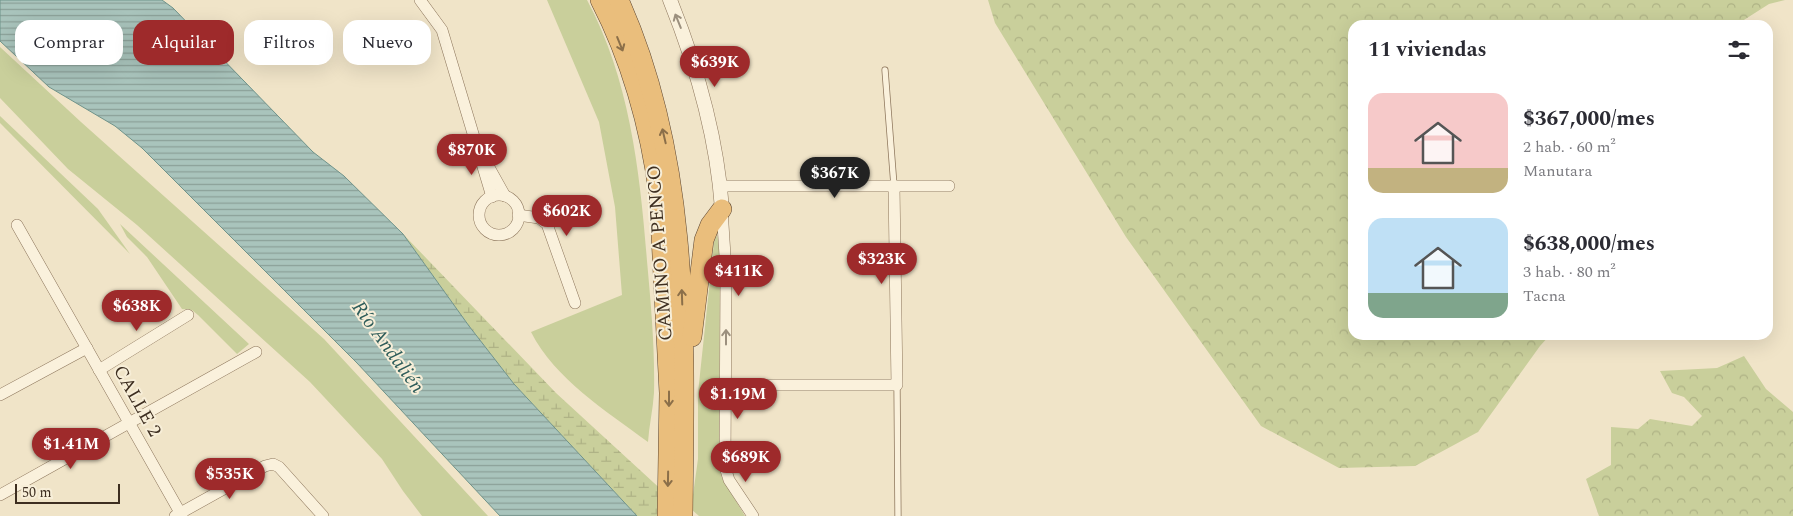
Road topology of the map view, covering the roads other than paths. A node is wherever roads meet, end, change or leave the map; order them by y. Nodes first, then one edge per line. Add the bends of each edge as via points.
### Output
1 (420, 0) edge
2 (600, 0) edge
3 (619, 0) edge
4 (670, 0) edge
5 (886, 70) dead end
6 (477, 148) junction
7 (721, 186) junction
8 (894, 186) junction
9 (949, 186) dead end
10 (492, 196) junction
11 (505, 196) junction
12 (722, 209) junction
13 (518, 215) junction
14 (17, 225) dead end
15 (575, 303) dead end
16 (188, 315) dead end
17 (86, 348) junction
18 (256, 352) dead end
19 (99, 370) junction
20 (725, 385) junction
21 (897, 385) junction
22 (0, 395) edge
23 (685, 398) junction
24 (129, 423) junction
25 (676, 446) junction
26 (0, 495) edge
27 (179, 515) edge
28 (323, 516) edge
29 (667, 516) edge
30 (683, 516) edge
31 (753, 516) edge
32 (898, 516) edge

1 - 6 street via 442,30
2 -> 25 highway, CAMINO A PENCO via 631,73 655,165 664,268 669,394
23 -> 3 highway, CAMINO A PENCO via 680,259 672,176 656,100
7 -> 4 street via 698,81
5 - 8 lane
6 - 10 street
6 - 11 street
7 - 8 street
7 - 12 street
8 - 9 street
8 - 21 street
10 - 11 street
10 - 13 street via 480,209 479,218 485,230 499,235 508,233 517,223
11 - 13 street via 514,202
20 -> 12 street via 726,271
12 - 23 highway via 704,240
13 - 15 street via 539,218 546,224
14 - 17 street, CALLE 2
16 - 19 street
17 - 19 street, CALLE 2
17 - 22 street
18 - 24 street
19 - 24 street, CALLE 2
20 - 21 street
20 - 31 street via 724,455 729,480
21 - 32 lane
23 - 25 highway, CAMINO A PENCO
24 - 26 street
24 - 27 street, CALLE 2
25 -> 29 highway, CAMINO A PENCO
25 - 30 highway, CAMINO A PENCO
27 - 28 street via 264,466 273,464

